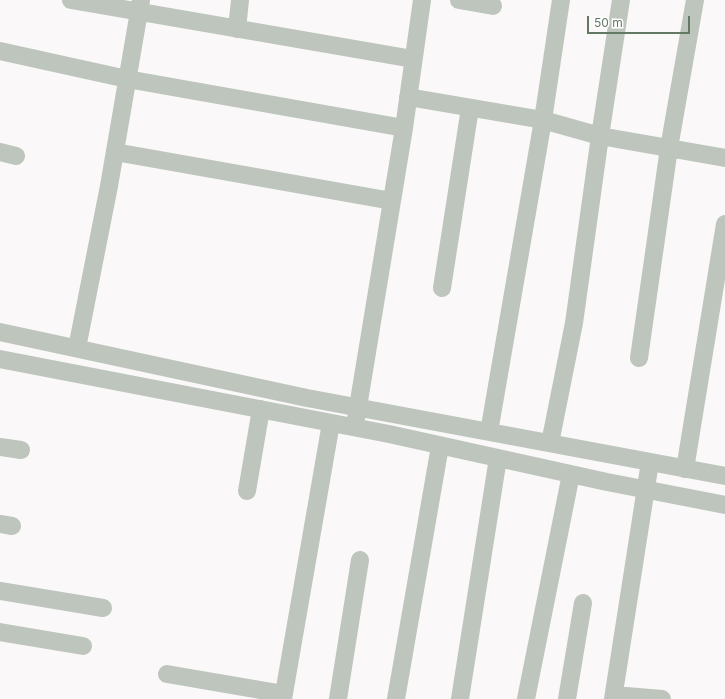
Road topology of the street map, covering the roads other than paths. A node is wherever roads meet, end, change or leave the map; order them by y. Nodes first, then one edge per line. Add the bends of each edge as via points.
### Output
1 (71, 0) edge
2 (240, 0) edge
3 (422, 0) edge
4 (459, 0) edge
5 (561, 0) edge
6 (621, 0) edge
7 (695, 0) edge
8 (140, 6) edge
9 (493, 6) dead end
10 (237, 29) junction
11 (0, 51) edge
12 (413, 59) junction
13 (127, 79) junction
14 (408, 97) junction
15 (470, 108) junction
16 (543, 120) junction
17 (404, 128) junction
18 (600, 136) junction
19 (670, 148) junction
20 (115, 152) junction
21 (725, 158) edge
22 (392, 201) junction
23 (725, 224) edge
24 (442, 288) dead end
25 (0, 332) edge
26 (76, 348) junction
27 (639, 358) dead end
28 (0, 359) edge
29 (154, 365) junction
30 (148, 388) junction
31 (358, 408) junction
32 (261, 409) junction
33 (332, 423) junction
34 (354, 428) junction
35 (489, 432) junction
36 (550, 443) junction
37 (440, 446) junction
38 (0, 447) edge
39 (21, 450) dead end
40 (498, 458) junction
41 (650, 462) junction
42 (685, 469) junction
43 (571, 474) junction
44 (725, 476) edge
45 (645, 489) junction
46 (247, 491) dead end
47 (725, 505) edge
48 (360, 560) dead end
49 (0, 591) edge
50 (583, 603) dead end
51 (104, 608) dead end
52 (0, 632) edge
53 (83, 646) dead end
54 (167, 674) dead end
55 (284, 697) edge
56 (613, 697) edge
57 (338, 699) edge
58 (396, 699) edge
59 (460, 699) edge
60 (526, 699) edge
61 (567, 699) edge
62 (662, 699) edge

1 - 8 street
2 - 10 street
3 - 12 street
4 - 9 street
5 - 16 street
6 - 18 street
7 - 19 street
8 - 10 street
8 - 13 street
10 - 12 street
11 - 13 street
12 - 14 street
13 - 17 street
13 - 20 street
14 - 15 street
14 - 17 street
15 - 16 street
15 - 24 street
16 - 18 street
16 - 35 street
17 - 22 street
18 - 19 street
18 - 36 street via 574,322
19 - 21 street
19 - 27 street
20 - 22 street
20 - 26 street
22 - 31 street
23 - 42 street
25 - 26 street
26 - 29 street
28 - 30 street
29 - 30 street
29 - 31 street
30 - 32 street
31 - 34 street
31 - 35 street
32 - 33 street
32 - 46 street
33 - 34 street
33 - 55 street
34 - 37 street
35 - 36 street
36 - 41 street
37 - 40 street
37 - 58 street
38 - 39 street
40 - 43 street
40 - 59 street
41 - 42 street
41 - 45 street
42 - 44 street
43 - 45 street
43 - 60 street
45 - 47 street
45 - 56 street
48 - 57 street
49 - 51 street
50 - 61 street
52 - 53 street
54 - 55 street
56 - 62 street

